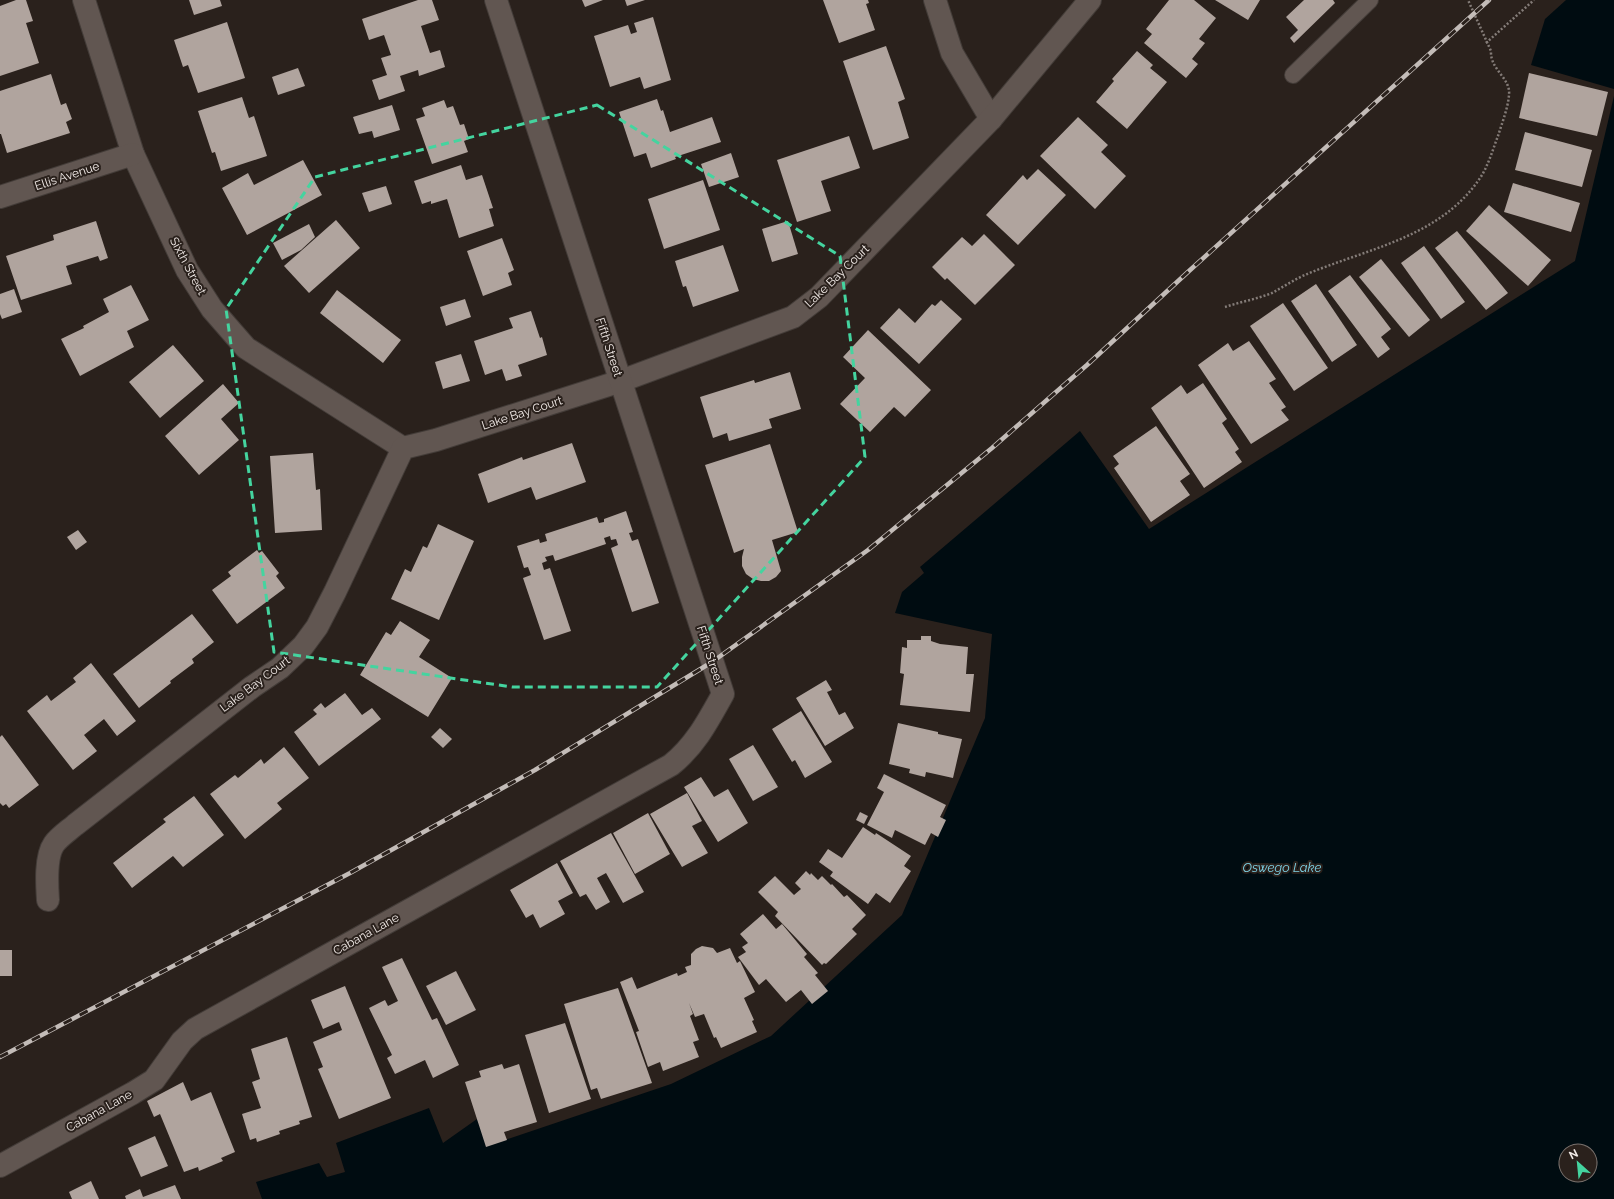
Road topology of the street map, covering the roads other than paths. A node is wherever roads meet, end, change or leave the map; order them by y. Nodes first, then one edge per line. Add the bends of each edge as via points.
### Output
1 (84, 0) edge
2 (496, 0) edge
3 (935, 0) edge
4 (1090, 0) edge
5 (1370, 0) edge
6 (1293, 75) dead end
7 (991, 119) junction
8 (133, 154) junction
9 (0, 198) edge
10 (621, 381) junction
11 (403, 448) junction
12 (722, 694) joint
13 (48, 900) dead end
14 (0, 1166) edge

1 - 8 street, Sixth Street
2 - 10 street, Fifth Street
3 - 7 street via 952,53
4 - 7 street, Lake Bay Court
5 - 6 lane
7 - 10 street, Lake Bay Court via 819,297 793,317
8 - 9 street, Ellis Avenue
8 - 11 street, Sixth Street via 187,270 212,309 246,348
10 - 11 street, Lake Bay Court via 436,440
10 - 12 street, Fifth Street
11 - 13 street, Lake Bay Court via 335,592 317,627 303,646 280,668 252,687 54,844 50,851 46,883
12 - 14 street, Cabana Lane via 692,746 671,765 195,1029 182,1041 154,1080

